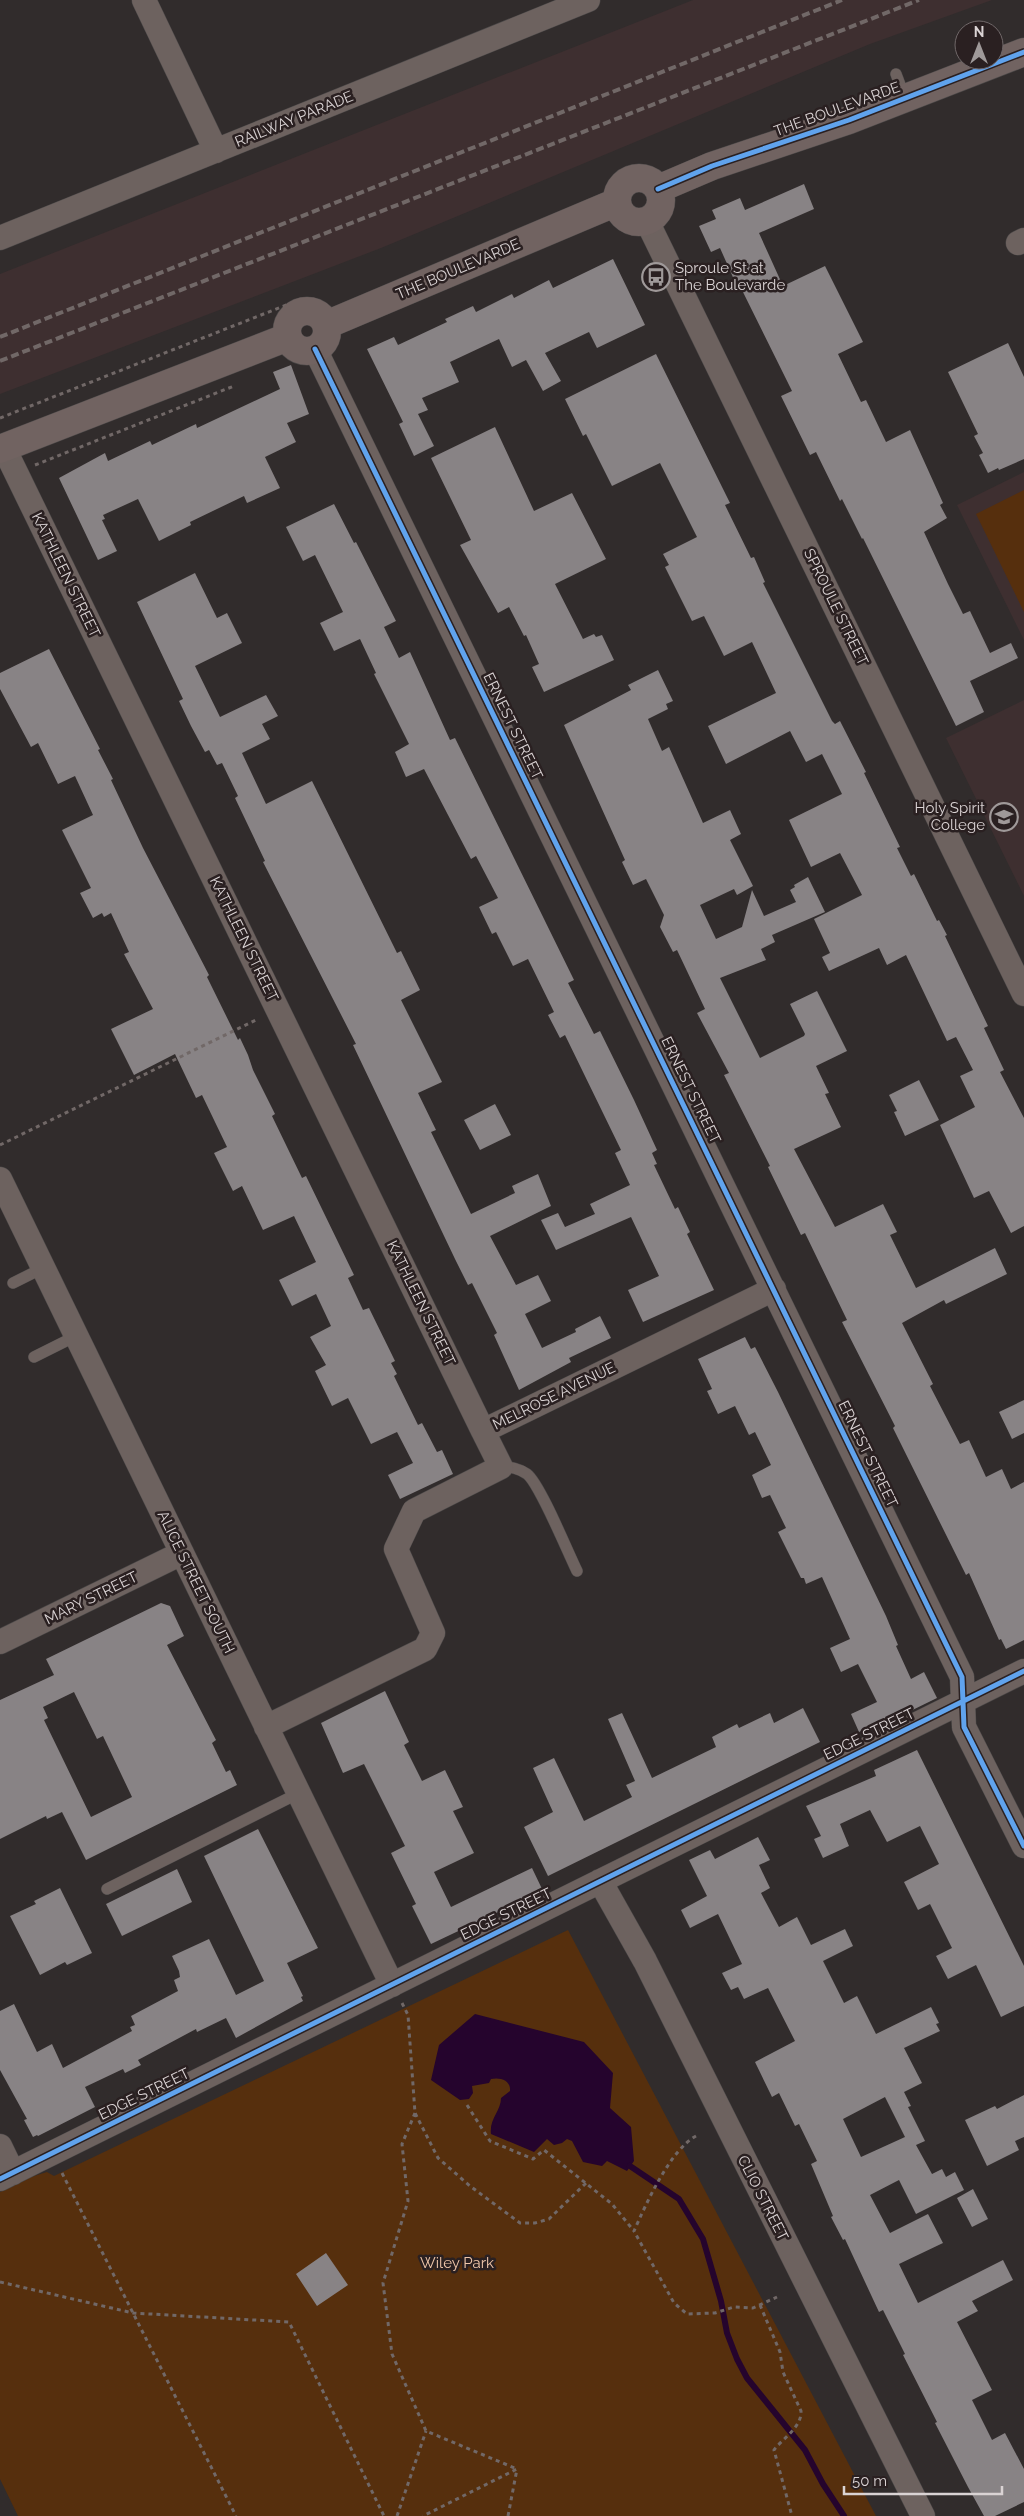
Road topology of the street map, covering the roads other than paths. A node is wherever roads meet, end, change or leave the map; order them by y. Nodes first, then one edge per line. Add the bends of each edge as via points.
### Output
1 (144, 0) edge
2 (588, 0) edge
3 (545, 9) edge
4 (1024, 52) edge
5 (216, 151) junction
6 (658, 189) junction
7 (617, 202) junction
8 (647, 221) junction
9 (0, 238) edge
10 (326, 325) junction
11 (288, 337) junction
12 (315, 349) junction
13 (2, 448) edge
14 (1024, 994) edge
15 (0, 1179) edge
16 (43, 1268) junction
17 (13, 1283) dead end
18 (774, 1289) junction
19 (76, 1336) junction
20 (34, 1357) dead end
21 (484, 1431) junction
22 (501, 1467) junction
23 (182, 1553) junction
24 (577, 1571) dead end
25 (0, 1642) edge
26 (1024, 1671) edge
27 (964, 1701) junction
28 (266, 1726) junction
29 (299, 1793) junction
30 (1024, 1846) edge
31 (600, 1881) junction
32 (107, 1889) dead end
33 (392, 1985) junction
34 (0, 2146) edge
35 (7, 2176) edge
36 (923, 2516) edge

1 - 5 street
2 - 3 street, RAILWAY PARADE
3 - 5 street, RAILWAY PARADE
4 - 6 street, THE BOULEVARDE via 900,86 849,120 712,166
5 - 9 street, RAILWAY PARADE
6 - 7 street via 647,179 632,179 621,188
6 - 8 street via 660,208
7 - 8 street via 628,219
7 - 10 street, THE BOULEVARDE
8 - 14 street, SPROULE STREET
10 - 11 street via 313,312 301,312 288,325
10 - 12 street via 326,336
11 - 12 street via 302,350
11 - 13 street
12 - 18 street, ERNEST STREET
13 - 21 street, KATHLEEN STREET
15 - 16 street, ALICE STREET SOUTH
16 - 17 lane
16 - 19 street, ALICE STREET SOUTH
18 - 21 street, MELROSE AVENUE
18 - 27 street, ERNEST STREET via 962,1677
19 - 20 lane
19 - 23 street, ALICE STREET SOUTH
21 - 22 street, MELROSE AVENUE
22 - 24 lane via 515,1467 528,1475
22 - 28 street via 414,1511 396,1549 434,1633 425,1650
23 - 25 street, MARY STREET
23 - 28 street, ALICE STREET SOUTH
26 - 27 street, EDGE STREET
27 - 30 street, ERNEST STREET via 964,1727
27 - 31 street, EDGE STREET
28 - 29 street, ALICE STREET SOUTH
29 - 32 lane
29 - 33 street, ALICE STREET SOUTH
31 - 33 street, EDGE STREET
31 - 36 street, CLIO STREET via 644,1961
33 - 35 street, EDGE STREET
34 - 35 street

